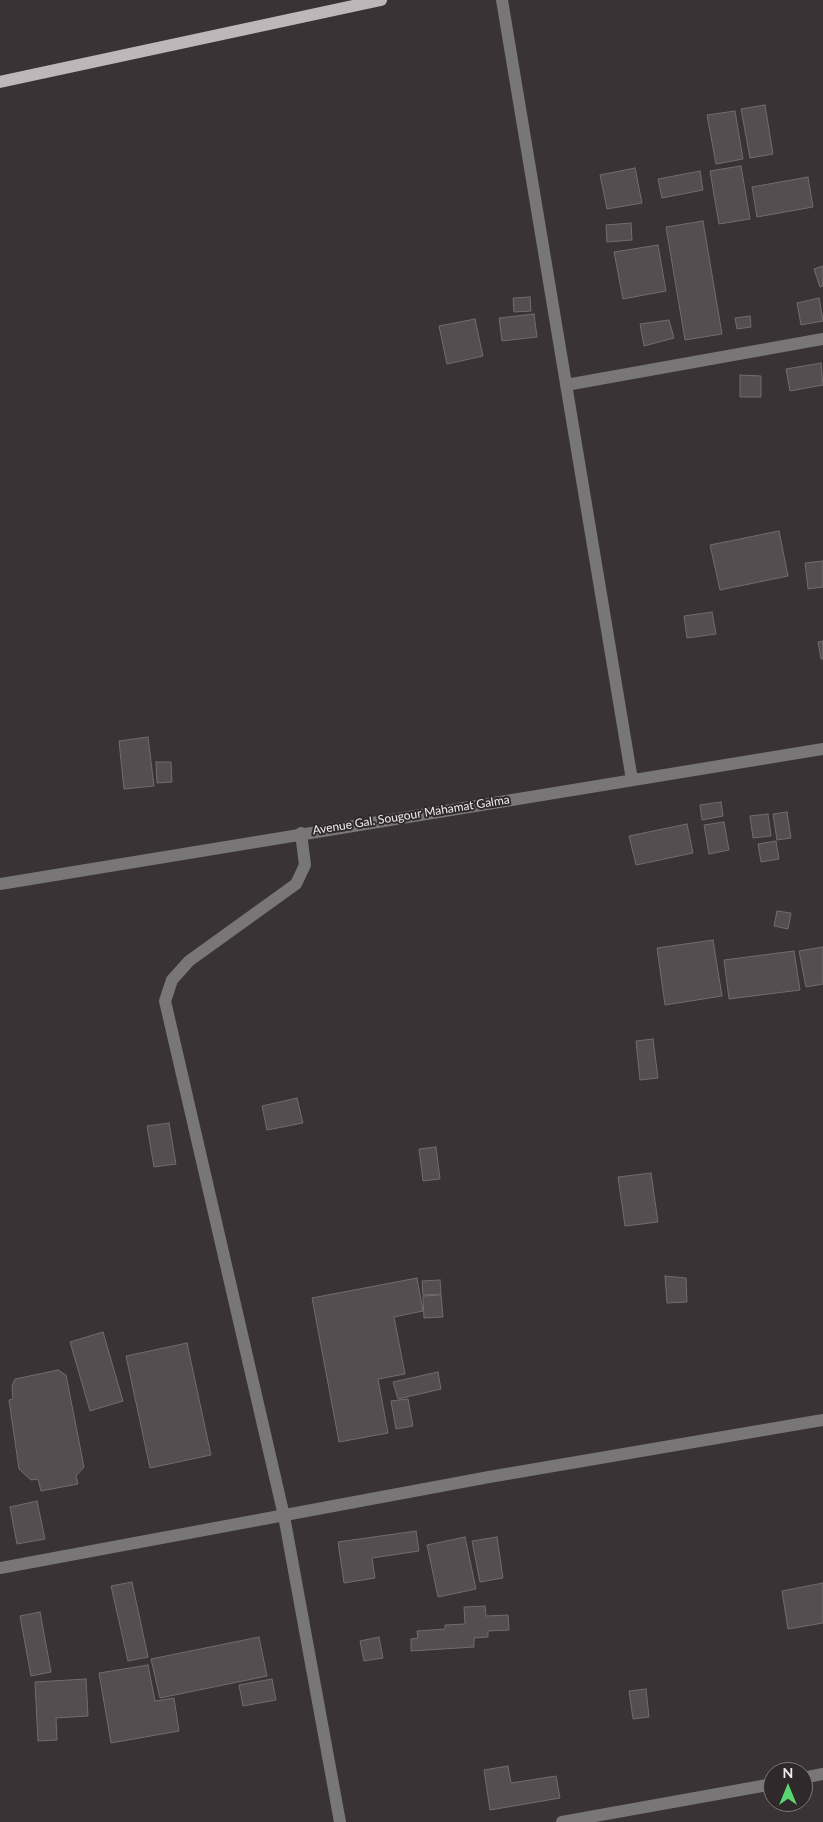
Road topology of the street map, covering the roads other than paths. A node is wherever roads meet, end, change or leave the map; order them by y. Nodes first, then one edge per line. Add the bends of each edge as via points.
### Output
1 (381, 0) edge
2 (502, 0) edge
3 (0, 82) edge
4 (823, 339) edge
5 (566, 384) junction
6 (823, 748) edge
7 (632, 780) junction
8 (301, 833) junction
9 (0, 884) edge
10 (823, 1420) edge
11 (284, 1516) junction
12 (0, 1568) edge
13 (763, 1786) edge
14 (340, 1822) edge
15 (562, 1822) edge

1 - 3 main road
2 - 5 street
4 - 5 street
5 - 7 street
6 - 7 street, Avenue Gal. Sougour Mahamat Galma
7 - 8 street, Avenue Gal. Sougour Mahamat Galma
8 - 9 street, Avenue Gal. Sougour Mahamat Galma
8 - 11 street via 305,864 296,884 189,961 172,980 165,1002
10 - 11 street via 499,1475
11 - 12 street
11 - 14 street
13 - 15 street

